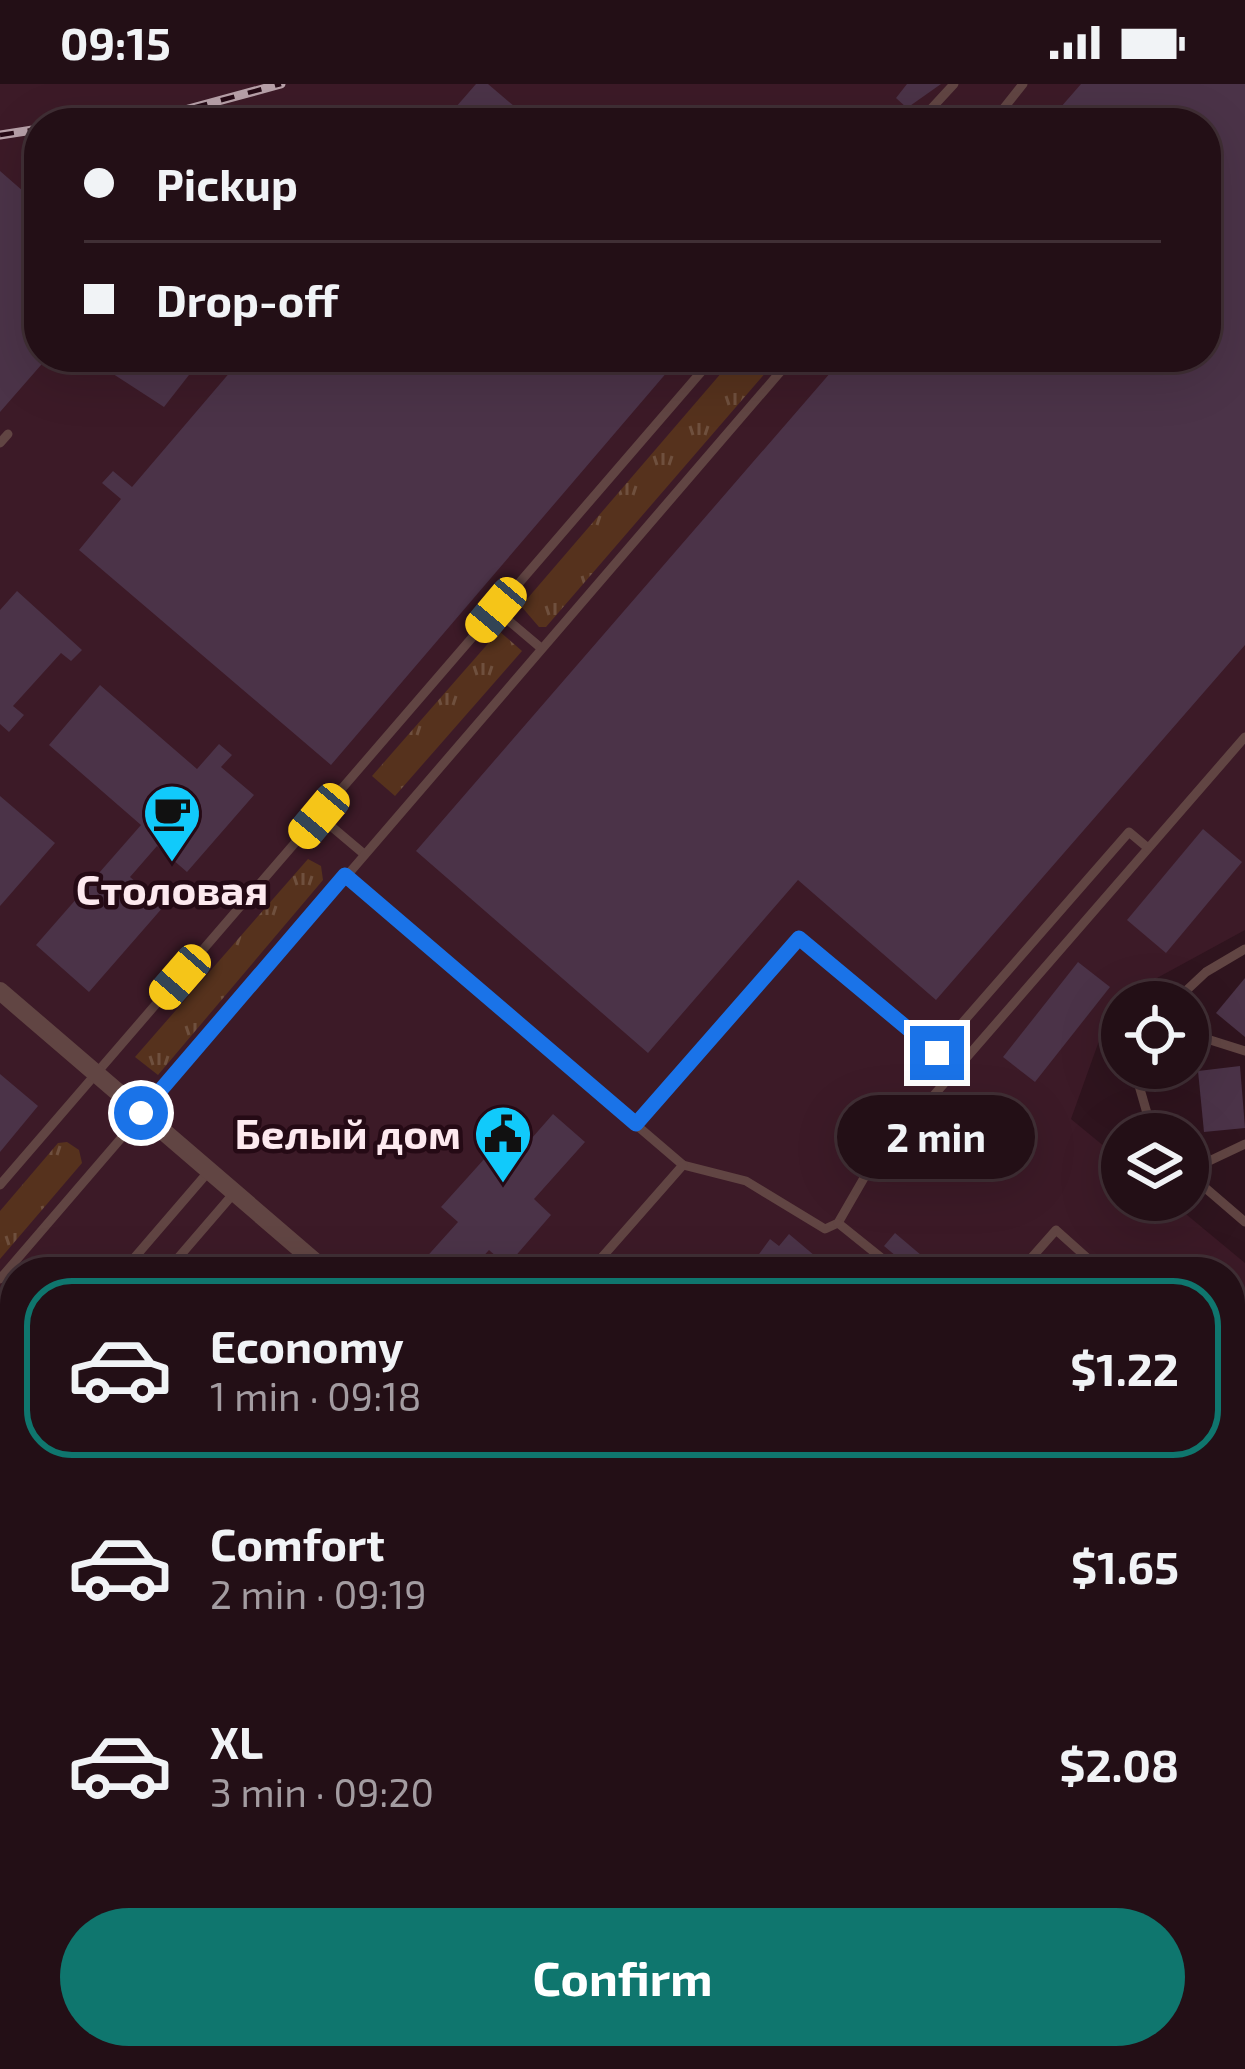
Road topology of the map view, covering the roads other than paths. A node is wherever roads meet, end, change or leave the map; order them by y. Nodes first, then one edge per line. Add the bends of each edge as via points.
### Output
1 (954, 84) edge
2 (1023, 84) edge
3 (932, 108) edge
4 (1004, 108) edge
5 (701, 372) edge
6 (780, 372) edge
7 (496, 610) junction
8 (542, 648) junction
9 (1245, 736) edge
10 (319, 816) junction
11 (1148, 848) junction
12 (364, 854) junction
13 (345, 875) junction
14 (1245, 949) edge
15 (1196, 981) edge
16 (0, 992) edge
17 (1209, 1040) edge
18 (1245, 1051) edge
19 (97, 1074) junction
20 (141, 1113) junction
21 (636, 1124) junction
22 (1245, 1144) edge
23 (1209, 1162) edge
24 (683, 1165) junction
25 (208, 1171) junction
26 (0, 1185) edge
27 (1209, 1190) edge
28 (234, 1192) junction
29 (1245, 1222) edge
30 (838, 1223) junction
31 (19, 1257) edge
32 (135, 1257) edge
33 (179, 1257) edge
34 (310, 1257) edge
35 (602, 1257) edge
36 (880, 1257) edge
37 (1032, 1257) edge
38 (1086, 1257) edge

1 - 3 lane
2 - 4 lane
5 - 7 lane
6 - 8 lane
7 - 8 lane
7 - 10 lane
8 - 12 lane
9 - 11 lane
10 - 12 lane
10 - 19 lane
11 - 21 lane via 1130,832 937,1053 799,938
11 - 30 lane via 868,1171
12 - 13 lane
13 - 20 lane
13 - 21 lane
14 - 15 lane
16 - 19 street
17 - 18 lane
19 - 20 street
19 - 26 lane
20 - 25 street
20 - 31 lane
21 - 24 lane
22 - 23 lane
24 - 30 lane via 746,1180 819,1228
24 - 35 lane
25 - 28 street
25 - 32 lane
27 - 29 lane
28 - 33 lane
28 - 34 street
30 - 36 lane
37 - 38 lane via 1056,1230

